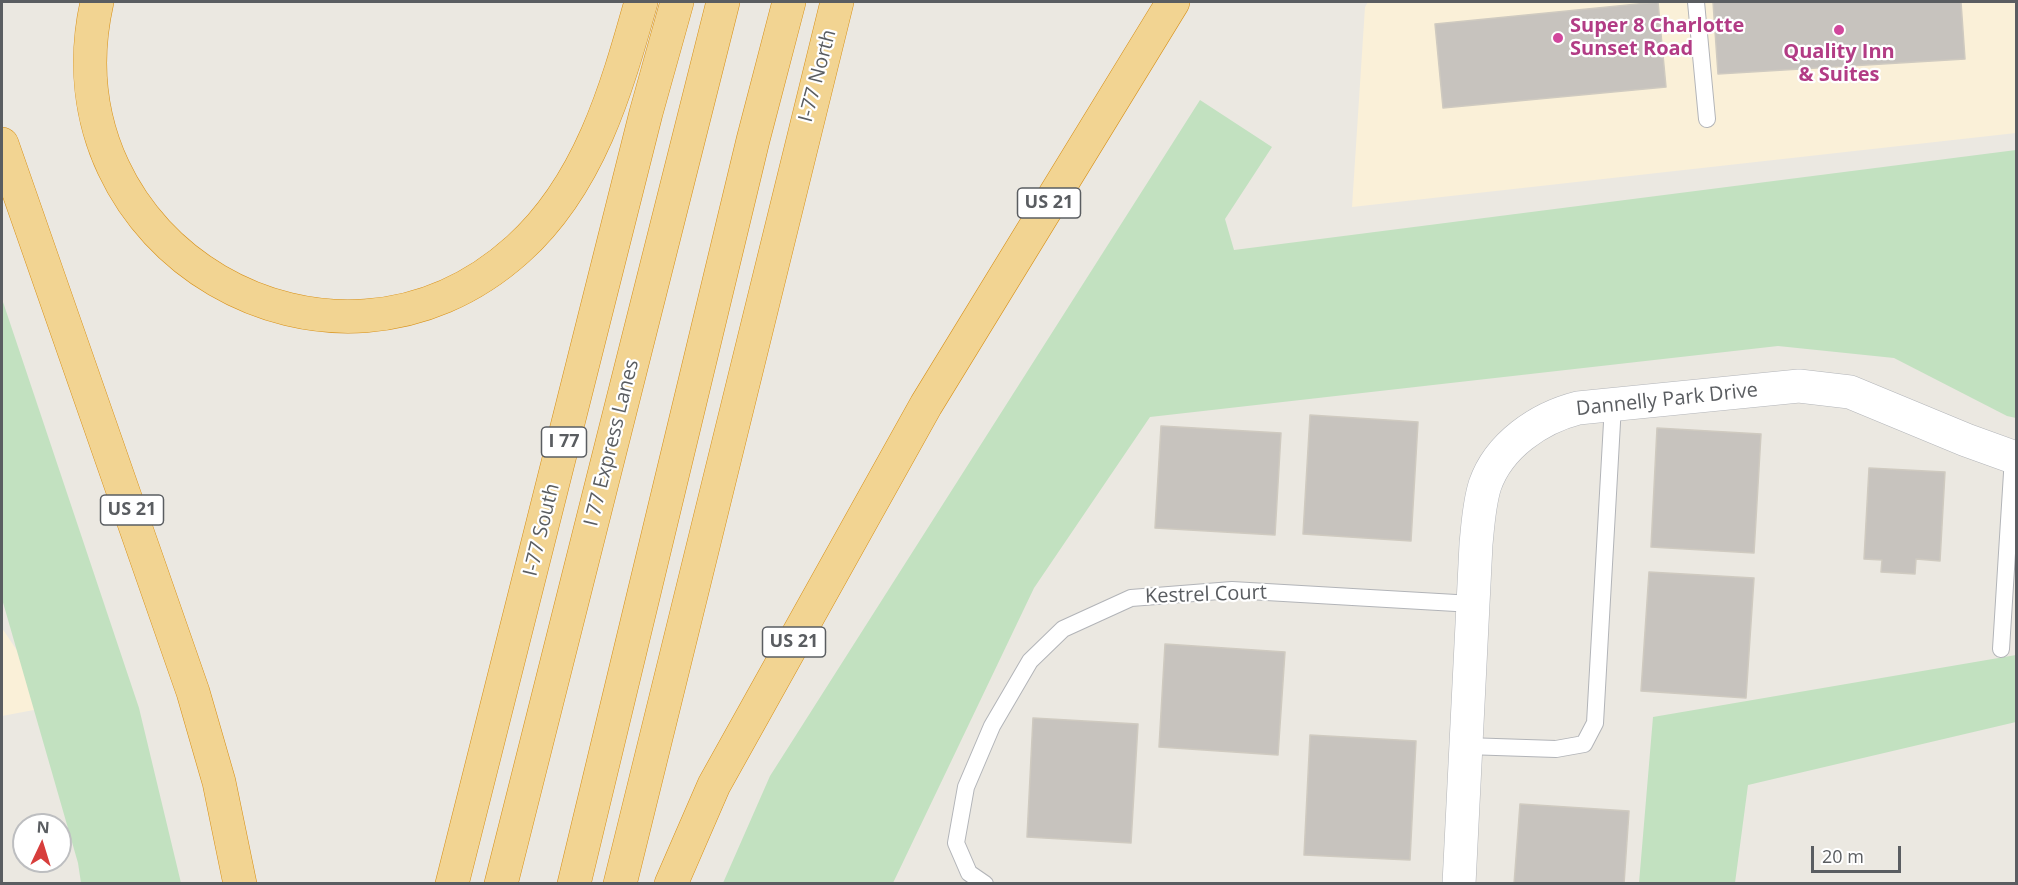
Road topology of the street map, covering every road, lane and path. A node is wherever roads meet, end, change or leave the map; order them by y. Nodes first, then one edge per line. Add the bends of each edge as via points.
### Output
1 (97, 2) edge
2 (641, 2) edge
3 (677, 2) edge
4 (723, 2) edge
5 (789, 2) edge
6 (837, 2) edge
7 (1173, 2) edge
8 (1696, 2) edge
9 (1707, 119) dead end
10 (2, 144) edge
11 (1613, 405) junction
12 (2015, 458) edge
13 (1473, 604) junction
14 (2001, 649) dead end
15 (1466, 747) junction
16 (240, 884) edge
17 (452, 884) edge
18 (501, 884) edge
19 (574, 884) edge
20 (620, 884) edge
21 (671, 884) edge
22 (985, 884) edge
23 (1459, 884) edge

1 - 2 highway via 90,70 96,123 114,171 151,226 195,267 240,293 296,311 358,315 400,309 442,296 494,268 539,228 580,171 597,137
3 - 17 highway, I-77 South / I 77
4 - 18 highway, I 77 Express Lanes / I 77
5 - 19 highway
6 - 20 highway, I-77 North
7 - 21 highway, US 21 via 926,405 714,786
8 - 9 lane
10 - 16 highway, US 21 via 190,681 219,782
11 - 12 street, Dannelly Park Drive via 1798,386 1826,388 1878,402
11 - 13 street, Dannelly Park Drive via 1578,408 1544,420 1508,449 1493,468 1480,502
11 - 15 lane via 1595,723 1584,744 1556,749
12 - 14 lane
13 - 15 street, Dannelly Park Drive
13 - 22 lane, Kestrel Court via 1232,590 1131,597 1063,629 1030,662 992,726 966,787 956,843 969,873
15 - 23 street, Dannelly Park Drive

